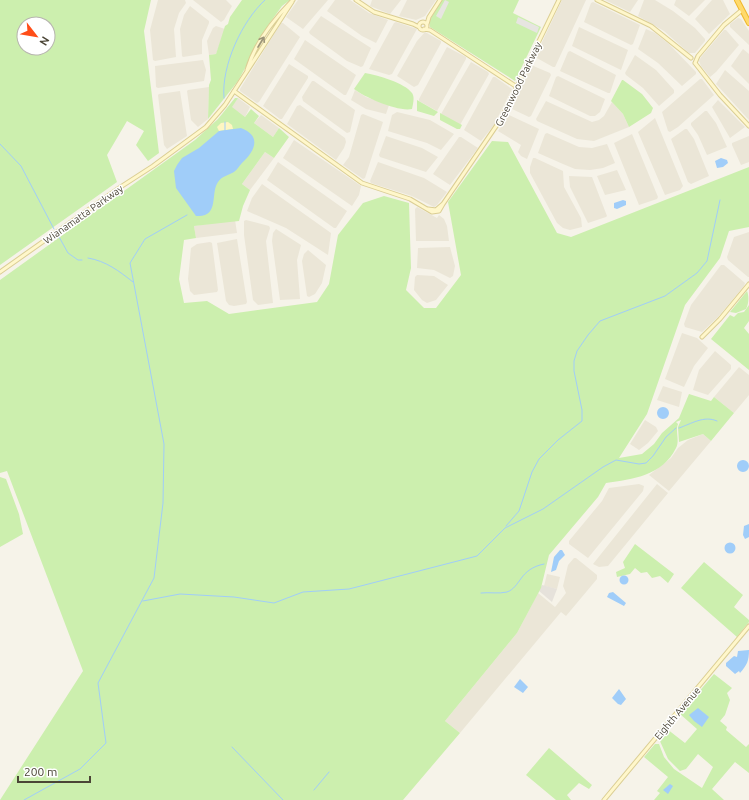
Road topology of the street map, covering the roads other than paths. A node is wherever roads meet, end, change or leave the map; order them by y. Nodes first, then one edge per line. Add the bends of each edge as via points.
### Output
1 (356, 0) edge
2 (440, 0) edge
3 (558, 0) edge
4 (597, 0) edge
5 (737, 0) edge
6 (292, 1) edge
7 (742, 10) junction
8 (429, 17) junction
9 (421, 22) junction
10 (749, 23) edge
11 (414, 24) junction
12 (427, 25) junction
13 (419, 27) junction
14 (424, 29) junction
15 (430, 30) junction
16 (691, 58) junction
17 (696, 58) junction
18 (695, 63) junction
19 (517, 87) junction
20 (234, 91) junction
21 (749, 126) edge
22 (0, 272) edge
23 (749, 284) edge
24 (702, 337) dead end
25 (749, 626) edge
26 (604, 800) edge

1 - 11 street via 374,12
2 - 8 street
3 - 19 street, Greenwood Parkway
4 - 16 street via 650,26
5 - 7 highway
6 - 20 street, Wianamatta Parkway
7 - 10 highway
7 - 17 street via 727,21
8 - 9 street
8 - 12 street
9 - 11 street
9 - 12 street
9 - 13 street
11 - 13 street
12 - 14 street
12 - 15 street
13 - 14 street
14 - 15 street
15 - 19 street
16 - 17 street
16 - 18 street
17 - 18 street
18 - 21 street
19 - 20 street, Greenwood Parkway via 496,128 438,212 432,212 410,199 362,183
20 - 22 street, Wianamatta Parkway via 211,122 167,156
23 - 24 street
25 - 26 street, Eighth Avenue

